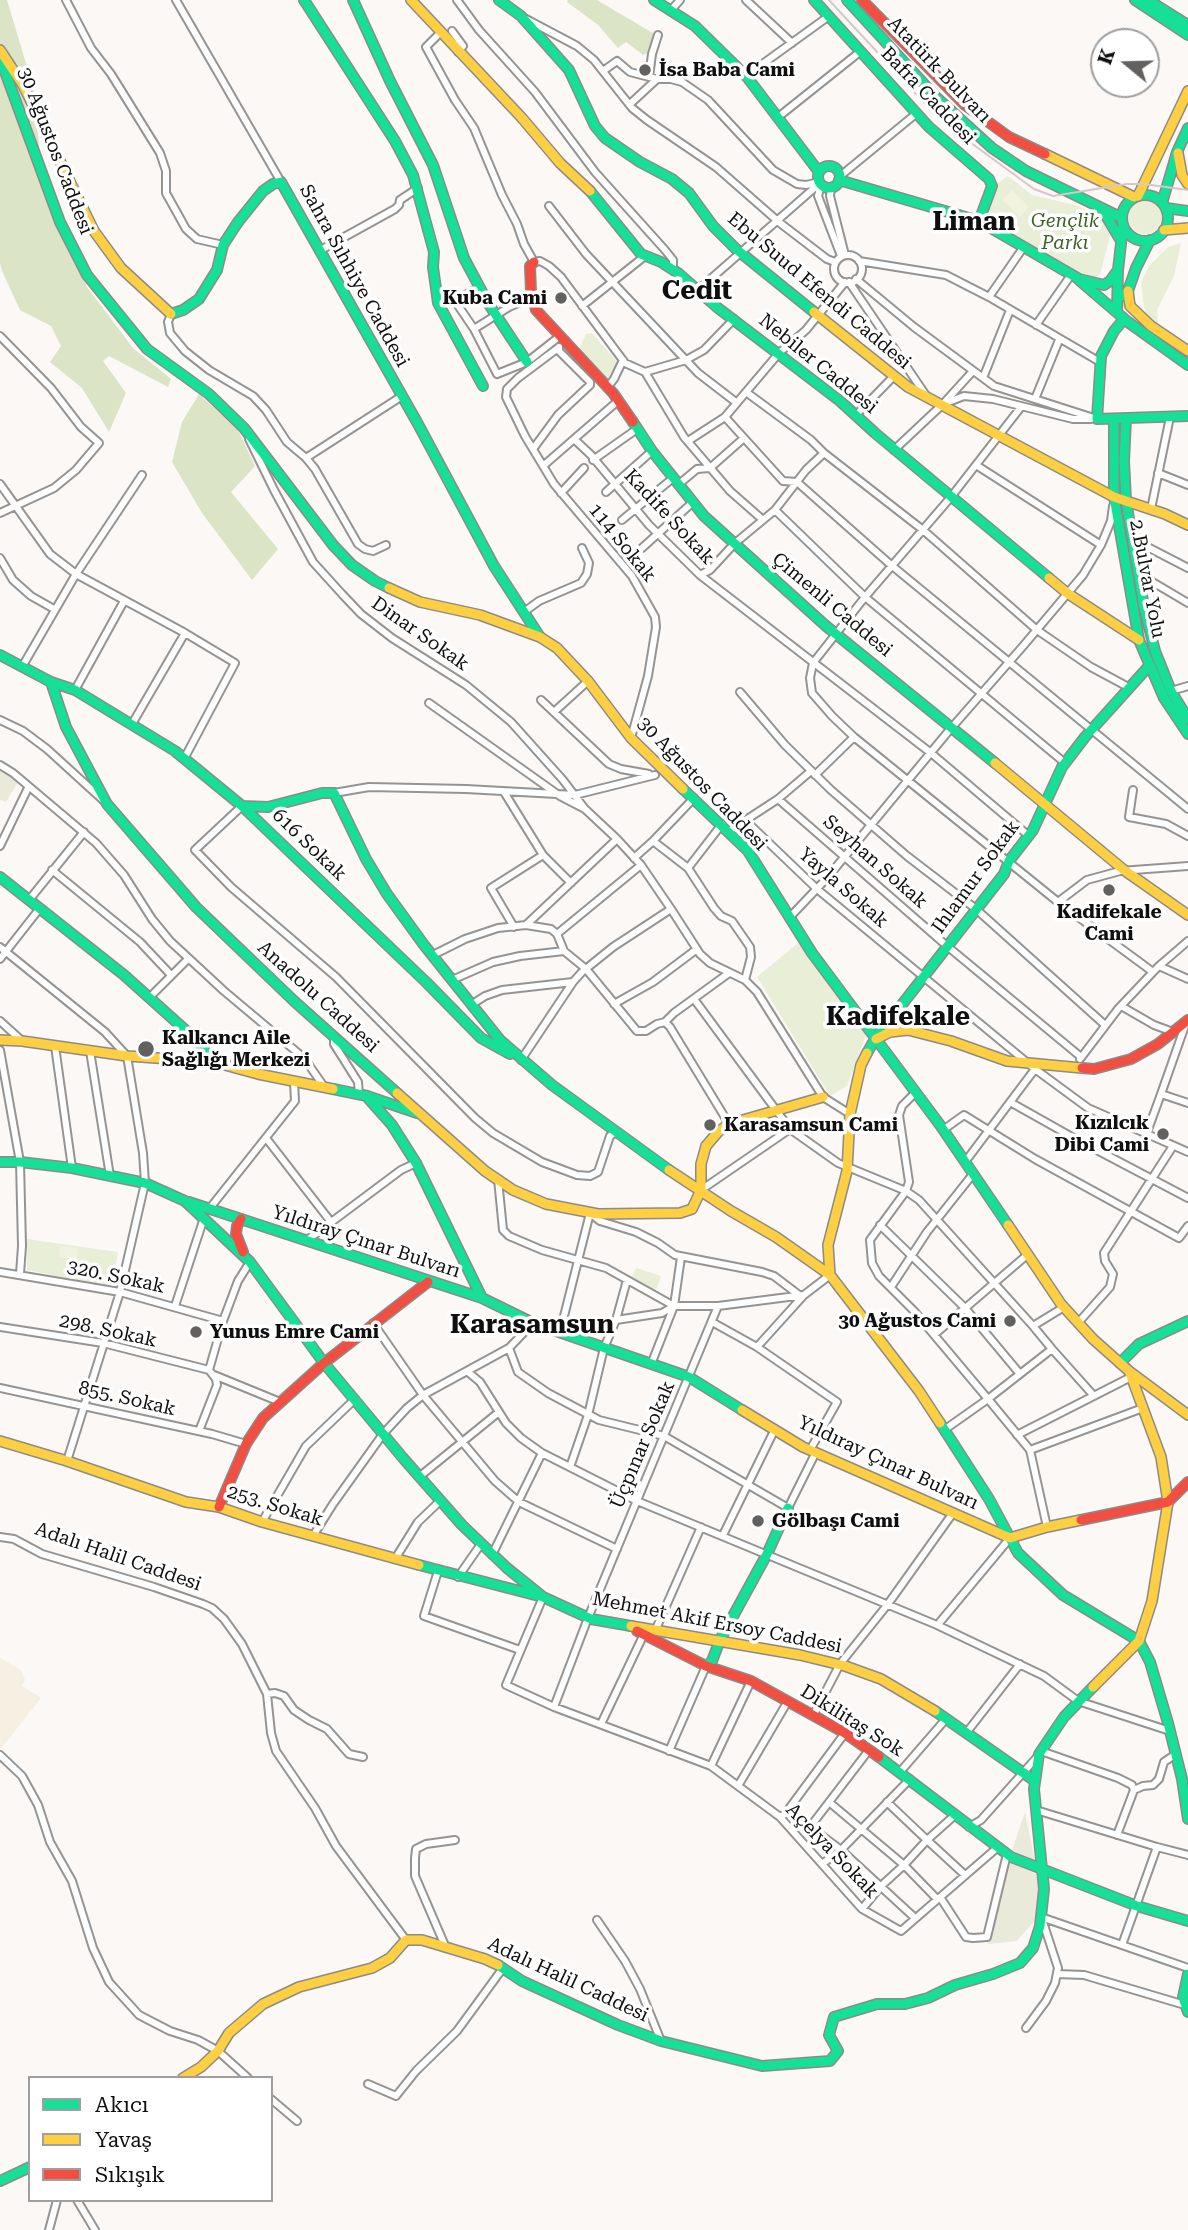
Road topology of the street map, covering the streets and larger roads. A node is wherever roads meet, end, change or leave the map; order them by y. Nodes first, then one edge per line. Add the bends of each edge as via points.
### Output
1 (66, 0) edge
2 (176, 0) edge
3 (304, 0) edge
4 (354, 0) edge
5 (411, 0) edge
6 (457, 0) edge
7 (499, 0) edge
8 (654, 0) edge
9 (662, 0) edge
10 (680, 0) edge
11 (746, 0) edge
12 (814, 0) edge
13 (847, 0) edge
14 (862, 0) edge
15 (1135, 0) edge
16 (1148, 0) edge
17 (673, 8) junction
18 (522, 16) junction
19 (829, 16) junction
20 (1188, 25) edge
21 (452, 31) dead end
22 (440, 33) junction
23 (658, 35) dead end
24 (1188, 35) edge
25 (792, 43) junction
26 (0, 50) edge
27 (861, 51) junction
28 (458, 52) junction
29 (0, 58) edge
30 (604, 71) junction
31 (750, 73) junction
32 (653, 78) junction
33 (1188, 91) edge
34 (630, 104) junction
35 (917, 113) junction
36 (782, 114) junction
37 (1188, 128) edge
38 (1177, 152) junction
39 (821, 178) junction
40 (839, 179) junction
41 (281, 182) junction
42 (1188, 184) edge
43 (418, 188) junction
44 (831, 188) junction
45 (1136, 197) junction
46 (1164, 205) junction
47 (549, 206) dead end
48 (1102, 208) junction
49 (1188, 211) edge
50 (777, 220) junction
51 (979, 221) junction
52 (1122, 222) junction
53 (1188, 228) edge
54 (1164, 230) junction
55 (1150, 240) junction
56 (1121, 241) junction
57 (223, 245) junction
58 (1023, 248) junction
59 (318, 251) junction
60 (740, 252) junction
61 (645, 256) junction
62 (843, 256) junction
63 (859, 261) junction
64 (534, 262) junction
65 (835, 262) junction
66 (673, 270) junction
67 (1118, 270) junction
68 (1075, 277) junction
69 (611, 281) junction
70 (850, 281) junction
71 (472, 290) dead end
72 (698, 290) junction
73 (1128, 291) junction
74 (532, 297) junction
75 (989, 298) junction
76 (582, 306) junction
77 (1010, 310) junction
78 (1119, 312) junction
79 (170, 314) junction
80 (497, 316) junction
81 (817, 316) junction
82 (734, 319) junction
83 (1036, 325) junction
84 (474, 329) junction
85 (0, 336) edge
86 (1059, 340) junction
87 (561, 342) junction
88 (1188, 351) edge
89 (779, 353) junction
90 (622, 360) junction
91 (686, 360) junction
92 (527, 362) junction
93 (1100, 362) junction
94 (1188, 365) edge
95 (973, 371) junction
96 (645, 372) junction
97 (893, 377) junction
98 (983, 378) junction
99 (483, 386) dead end
100 (607, 388) junction
101 (746, 391) junction
102 (402, 396) junction
103 (926, 396) junction
104 (1035, 399) junction
105 (619, 400) junction
106 (737, 403) junction
107 (943, 404) junction
108 (1021, 407) junction
109 (856, 415) junction
110 (1188, 416) edge
111 (725, 417) junction
112 (1170, 417) junction
113 (1097, 419) junction
114 (1114, 419) junction
115 (1126, 419) junction
116 (244, 428) junction
117 (637, 429) junction
118 (1000, 436) junction
119 (744, 438) junction
120 (574, 439) junction
121 (688, 441) junction
122 (533, 449) junction
123 (894, 450) junction
124 (652, 451) junction
125 (824, 453) junction
126 (306, 458) junction
127 (593, 460) junction
128 (976, 465) junction
129 (543, 466) junction
130 (584, 468) dead end
131 (710, 468) junction
132 (1158, 473) junction
133 (142, 475) dead end
134 (676, 481) junction
135 (797, 482) junction
136 (0, 484) edge
137 (615, 484) junction
138 (1188, 485) edge
139 (561, 492) junction
140 (606, 492) dead end
141 (950, 497) junction
142 (1114, 497) junction
143 (1126, 502) junction
144 (692, 503) junction
145 (15, 506) junction
146 (636, 508) junction
147 (1151, 509) junction
148 (775, 510) junction
149 (0, 513) edge
150 (622, 520) dead end
151 (763, 520) junction
152 (1188, 525) edge
153 (923, 530) junction
154 (658, 534) junction
155 (1132, 539) junction
156 (734, 544) junction
157 (386, 545) dead end
158 (1101, 545) junction
159 (582, 548) dead end
160 (642, 548) dead end
161 (0, 558) edge
162 (891, 565) junction
163 (1188, 568) edge
164 (76, 574) junction
165 (1139, 574) junction
166 (700, 575) junction
167 (1068, 593) junction
168 (865, 597) junction
169 (124, 601) junction
170 (1188, 603) edge
171 (54, 609) junction
172 (524, 612) junction
173 (1037, 630) junction
174 (185, 633) junction
175 (836, 634) junction
176 (540, 637) junction
177 (1139, 640) junction
178 (0, 655) edge
179 (1010, 661) junction
180 (813, 663) junction
181 (1149, 666) junction
182 (22, 667) junction
183 (588, 681) junction
184 (51, 682) junction
185 (1188, 686) edge
186 (1130, 688) junction
187 (75, 690) junction
188 (1171, 691) junction
189 (740, 692) dead end
190 (982, 694) junction
191 (541, 700) dead end
192 (429, 703) dead end
193 (554, 712) junction
194 (1188, 719) edge
195 (0, 720) edge
196 (132, 724) junction
197 (952, 727) junction
198 (1093, 729) junction
199 (1188, 734) edge
200 (854, 737) junction
201 (631, 738) junction
202 (931, 753) junction
203 (184, 759) junction
204 (1065, 763) junction
205 (0, 765) edge
206 (660, 773) junction
207 (813, 773) junction
208 (908, 781) junction
209 (28, 788) junction
210 (1133, 790) dead end
211 (504, 792) junction
212 (334, 793) junction
213 (575, 795) junction
214 (560, 796) junction
215 (694, 798) junction
216 (778, 799) junction
217 (107, 804) junction
218 (1046, 804) junction
219 (242, 806) junction
220 (585, 809) junction
221 (1188, 809) edge
222 (745, 820) junction
223 (872, 825) junction
224 (725, 827) junction
225 (84, 832) junction
226 (1029, 836) junction
227 (1188, 836) edge
228 (617, 839) junction
229 (653, 841) junction
230 (0, 846) edge
231 (543, 855) junction
232 (845, 857) junction
233 (634, 858) junction
234 (1009, 861) junction
235 (641, 865) junction
236 (1188, 866) edge
237 (688, 868) junction
238 (52, 870) junction
239 (1124, 870) junction
240 (0, 877) edge
241 (571, 883) junction
242 (817, 889) junction
243 (29, 900) junction
244 (1058, 902) junction
245 (40, 908) junction
246 (671, 909) junction
247 (976, 909) junction
248 (1188, 915) edge
249 (790, 917) junction
250 (526, 925) junction
251 (514, 927) junction
252 (557, 934) junction
253 (1188, 941) edge
254 (947, 946) junction
255 (697, 949) junction
256 (3, 950) edge
257 (564, 951) junction
258 (433, 955) junction
259 (0, 959) edge
260 (188, 959) junction
261 (1159, 967) junction
262 (586, 969) junction
263 (1153, 972) junction
264 (729, 973) junction
265 (172, 975) junction
266 (923, 977) junction
267 (1188, 979) edge
268 (452, 980) junction
269 (745, 980) junction
270 (573, 982) junction
271 (149, 998) junction
272 (694, 999) junction
273 (614, 1004) junction
274 (471, 1005) junction
275 (1121, 1006) junction
276 (1187, 1020) edge
277 (0, 1021) edge
278 (666, 1023) junction
279 (1105, 1024) junction
280 (1173, 1032) junction
281 (333, 1034) junction
282 (875, 1039) junction
283 (0, 1040) edge
284 (22, 1041) junction
285 (55, 1045) junction
286 (0, 1050) edge
287 (90, 1051) junction
288 (127, 1056) junction
289 (1081, 1057) junction
290 (522, 1060) junction
291 (214, 1062) junction
292 (1025, 1062) junction
293 (1074, 1067) junction
294 (1035, 1069) junction
295 (295, 1082) junction
296 (326, 1088) junction
297 (915, 1093) junction
298 (1161, 1094) junction
299 (363, 1096) junction
300 (823, 1097) junction
301 (1010, 1102) junction
302 (1188, 1103) edge
303 (776, 1112) junction
304 (850, 1114) junction
305 (422, 1115) junction
306 (729, 1124) junction
307 (790, 1129) junction
308 (943, 1130) junction
309 (616, 1132) junction
310 (989, 1132) junction
311 (1146, 1135) junction
312 (266, 1138) junction
313 (1173, 1146) junction
314 (1188, 1152) edge
315 (20, 1162) junction
316 (965, 1162) junction
317 (0, 1163) edge
318 (416, 1163) junction
319 (72, 1168) junction
320 (848, 1168) junction
321 (973, 1174) junction
322 (110, 1176) junction
323 (1152, 1178) junction
324 (498, 1180) junction
325 (145, 1183) junction
326 (701, 1190) junction
327 (906, 1191) junction
328 (1188, 1198) edge
329 (185, 1201) junction
330 (210, 1208) junction
331 (1131, 1211) junction
332 (225, 1213) junction
333 (590, 1213) junction
334 (204, 1217) junction
335 (240, 1219) junction
336 (938, 1219) junction
337 (331, 1222) junction
338 (880, 1225) junction
339 (1188, 1226) edge
340 (221, 1233) junction
341 (306, 1241) junction
342 (911, 1255) junction
343 (1027, 1255) junction
344 (681, 1257) junction
345 (578, 1261) junction
346 (250, 1262) junction
347 (0, 1272) edge
348 (20, 1274) junction
349 (830, 1275) junction
350 (627, 1280) junction
351 (428, 1282) junction
352 (995, 1283) junction
353 (891, 1287) junction
354 (120, 1292) junction
355 (802, 1296) junction
356 (482, 1298) junction
357 (175, 1306) junction
358 (674, 1306) junction
359 (718, 1306) junction
360 (1064, 1307) junction
361 (965, 1308) junction
362 (616, 1320) junction
363 (223, 1321) junction
364 (1188, 1321) edge
365 (712, 1322) junction
366 (373, 1323) junction
367 (533, 1323) junction
368 (1079, 1323) junction
369 (1033, 1326) junction
370 (0, 1327) edge
371 (560, 1332) junction
372 (934, 1334) junction
373 (103, 1343) junction
374 (509, 1348) junction
375 (604, 1348) junction
376 (757, 1348) junction
377 (1052, 1349) junction
378 (652, 1362) junction
379 (324, 1363) junction
380 (1120, 1363) junction
381 (468, 1372) junction
382 (211, 1373) junction
383 (1020, 1374) junction
384 (1130, 1374) junction
385 (689, 1377) junction
386 (0, 1388) edge
387 (423, 1395) junction
388 (1094, 1396) junction
389 (355, 1399) junction
390 (988, 1399) junction
391 (280, 1402) junction
392 (84, 1405) junction
393 (1143, 1408) junction
394 (499, 1412) junction
395 (588, 1415) junction
396 (1188, 1415) edge
397 (775, 1429) junction
398 (944, 1430) junction
399 (199, 1432) junction
400 (383, 1434) junction
401 (1017, 1434) junction
402 (664, 1436) junction
403 (0, 1441) edge
404 (461, 1442) junction
405 (246, 1444) junction
406 (1030, 1450) junction
407 (813, 1451) junction
408 (542, 1453) junction
409 (67, 1461) junction
410 (570, 1467) junction
411 (419, 1477) junction
412 (1188, 1482) edge
413 (747, 1485) junction
414 (440, 1501) junction
415 (637, 1501) junction
416 (519, 1502) junction
417 (1168, 1502) junction
418 (219, 1507) junction
419 (788, 1508) junction
420 (953, 1513) junction
421 (261, 1521) junction
422 (701, 1527) junction
423 (1046, 1527) junction
424 (723, 1535) junction
425 (313, 1536) junction
426 (0, 1537) edge
427 (1010, 1538) junction
428 (481, 1544) junction
429 (617, 1549) junction
430 (767, 1554) junction
431 (492, 1555) junction
432 (395, 1559) junction
433 (438, 1571) junction
434 (458, 1577) junction
435 (543, 1597) junction
436 (888, 1604) junction
437 (589, 1618) junction
438 (940, 1622) dead end
439 (628, 1627) junction
440 (655, 1631) junction
441 (644, 1634) junction
442 (720, 1640) junction
443 (1139, 1641) junction
444 (520, 1650) junction
445 (840, 1664) junction
446 (1020, 1664) junction
447 (706, 1666) junction
448 (751, 1681) junction
449 (267, 1694) junction
450 (1078, 1700) junction
451 (788, 1701) junction
452 (554, 1707) junction
453 (814, 1714) junction
454 (952, 1721) junction
455 (601, 1724) junction
456 (1170, 1731) junction
457 (967, 1732) junction
458 (845, 1733) junction
459 (869, 1750) junction
460 (669, 1751) junction
461 (1040, 1753) junction
462 (1176, 1754) junction
463 (0, 1755) edge
464 (363, 1757) dead end
465 (710, 1766) junction
466 (900, 1772) junction
467 (1024, 1772) junction
468 (910, 1779) junction
469 (1035, 1781) junction
470 (738, 1786) junction
471 (1134, 1790) junction
472 (829, 1802) junction
473 (887, 1802) junction
474 (1036, 1810) junction
475 (955, 1815) junction
476 (780, 1816) junction
477 (1188, 1819) edge
478 (969, 1827) junction
479 (861, 1829) junction
480 (1117, 1835) junction
481 (455, 1840) dead end
482 (927, 1840) junction
483 (998, 1847) junction
484 (1157, 1847) junction
485 (841, 1850) junction
486 (1007, 1854) junction
487 (1188, 1855) edge
488 (822, 1864) junction
489 (904, 1865) junction
490 (1042, 1870) junction
491 (965, 1875) junction
492 (880, 1887) junction
493 (938, 1898) junction
494 (1137, 1906) junction
495 (862, 1909) junction
496 (1041, 1917) junction
497 (915, 1918) junction
498 (597, 1920) dead end
499 (1188, 1921) edge
500 (406, 1940) junction
501 (1122, 1945) junction
502 (446, 1948) junction
503 (503, 1968) junction
504 (1188, 1968) edge
505 (1057, 1974) junction
506 (1188, 1974) edge
507 (1187, 2008) edge
508 (1026, 2028) dead end
509 (661, 2040) junction
510 (218, 2051) junction
511 (186, 2076) edge
512 (246, 2076) edge
513 (368, 2084) dead end
514 (273, 2101) edge
515 (297, 2121) dead end
516 (28, 2168) edge
517 (0, 2181) edge
518 (56, 2202) edge
519 (78, 2202) edge
520 (49, 2230) edge
521 (95, 2230) edge

1 - 57 street via 91,48 159,153 166,170 166,193 186,229 197,239
2 - 41 street
3 - 43 street via 395,141
4 - 80 street via 433,165 464,258
5 - 22 street, Nebiler Caddesi
6 - 66 street via 602,181 666,250
7 - 18 street, Ebu Suud Efendi Caddesi
8 - 39 street via 695,26 747,77
9 - 17 street
10 - 17 street
11 - 25 street
12 - 19 street, Bafra Caddesi
13 - 48 street, Atatürk Bulvarı via 937,98 992,148 1026,171
14 - 45 street, Atatürk Bulvarı via 965,105 1009,137
15 - 24 street
16 - 20 street
17 - 31 street via 699,22
18 - 30 street via 577,46
18 - 60 street, Ebu Suud Efendi Caddesi via 569,70 605,138 689,193
19 - 25 street
19 - 27 street, Bafra Caddesi
21 - 28 street via 463,46
22 - 28 street, Nebiler Caddesi
22 - 64 street via 426,47 474,128
23 - 32 street via 652,54
25 - 31 street
26 - 79 street via 23,85 94,232 121,268
27 - 35 street, Bafra Caddesi
27 - 36 street
28 - 61 street, Nebiler Caddesi
29 - 116 street, 30 Ağustos Caddesi via 60,222 88,275 146,349 209,394
30 - 32 street via 617,61 630,72
30 - 34 street
31 - 36 street
32 - 34 street
32 - 39 street via 682,82 708,100 786,179 806,185
33 - 45 street
34 - 50 street via 716,167
35 - 40 street
35 - 51 street, Bafra Caddesi via 989,179 992,186
36 - 39 street
37 - 38 street
38 - 42 street
38 - 46 street
39 - 40 street via 834,168
39 - 44 street
39 - 50 street
39 - 62 street via 818,196
40 - 44 street
40 - 51 street
41 - 57 street, Sahra Sıhhiye Caddesi via 263,191
41 - 59 street, Sahra Sıhhiye Caddesi
43 - 59 street via 395,209
43 - 99 street via 434,252 438,303
44 - 62 street
45 - 46 street via 1154,196
45 - 52 street via 1124,208
46 - 49 street
46 - 54 street via 1168,220
47 - 69 street
48 - 52 street, Atatürk Bulvarı
48 - 56 street
50 - 60 street
50 - 65 street
51 - 58 street
52 - 55 street via 1135,239
52 - 56 street
53 - 54 street
54 - 55 street
55 - 73 street
56 - 67 street
57 - 79 street, Sahra Sıhhiye Caddesi via 217,270 199,299
58 - 68 street
58 - 75 street
59 - 102 street, Sahra Sıhhiye Caddesi
60 - 72 street
60 - 81 street, Ebu Suud Efendi Caddesi
61 - 66 street, Nebiler Caddesi
61 - 69 street
62 - 63 street
62 - 65 street
63 - 70 street via 861,269
63 - 75 street via 946,275
64 - 74 street via 530,266
64 - 76 street via 549,266
65 - 70 street via 835,275
66 - 72 street, Nebiler Caddesi
67 - 68 street via 1104,285
67 - 78 street
68 - 78 street
68 - 83 street
69 - 76 street
69 - 91 street
70 - 81 street
70 - 95 street
70 - 103 street
71 - 84 street via 454,301
72 - 82 street, Nebiler Caddesi
73 - 78 street
73 - 88 street via 1130,306
74 - 80 street
74 - 87 street, Çimenli Caddesi via 536,310
75 - 77 street
76 - 90 street
77 - 83 street
77 - 98 street
78 - 93 street
78 - 94 street
79 - 126 street via 170,333 185,351 253,396 287,442
80 - 84 street
80 - 92 street
81 - 89 street
81 - 97 street, Ebu Suud Efendi Caddesi
82 - 89 street, Nebiler Caddesi
82 - 91 street via 704,350
83 - 86 street
84 - 92 street via 497,374
85 - 145 street via 99,443 54,488
86 - 93 street
86 - 104 street
87 - 92 street
87 - 100 street, Çimenli Caddesi via 587,363
87 - 122 street, 114 Sokak via 507,389 511,409
87 - 122 street via 559,351 590,385 558,415
89 - 101 street
89 - 109 street, Nebiler Caddesi
90 - 96 street
90 - 100 street
91 - 96 street
91 - 106 street
93 - 113 street
95 - 98 street
95 - 107 street
96 - 121 street
97 - 103 street, Ebu Suud Efendi Caddesi
97 - 109 street
98 - 104 street
100 - 105 street, Çimenli Caddesi
101 - 106 street
101 - 125 street
102 - 126 street
102 - 172 street, Sahra Sıhhiye Caddesi
103 - 107 street, Ebu Suud Efendi Caddesi
104 - 113 street
105 - 117 street, Çimenli Caddesi
105 - 120 street
106 - 111 street
107 - 108 street via 964,396
107 - 118 street, Ebu Suud Efendi Caddesi
107 - 123 street
108 - 113 street via 1073,419
108 - 118 street
109 - 123 street, Nebiler Caddesi
110 - 112 street
111 - 119 street
111 - 121 street
112 - 115 street
112 - 132 street
113 - 114 street
114 - 115 street
114 - 142 street, 2.Bulvar Yolu
115 - 143 street, 2.Bulvar Yolu
116 - 176 street, 30 Ağustos Caddesi via 333,545 375,581 420,603 480,615
116 - 213 street, Dinar Sokak via 313,562 361,614 466,685 511,722
117 - 124 street, Çimenli Caddesi
117 - 127 street
118 - 128 street
118 - 142 street, Ebu Suud Efendi Caddesi
119 - 131 street
119 - 135 street via 783,481
120 - 127 street, Kadife Sokak
120 - 129 street
121 - 131 street
122 - 129 street, 114 Sokak
123 - 141 street, Nebiler Caddesi
124 - 134 street, Çimenli Caddesi
124 - 137 street
125 - 135 street
125 - 153 street
126 - 157 street via 358,544 373,551
127 - 137 street, Kadife Sokak
128 - 141 street
128 - 158 street
129 - 139 street, 114 Sokak
130 - 139 street
131 - 134 street via 697,468
131 - 151 street
132 - 138 street
132 - 147 street
133 - 164 street
134 - 144 street, Çimenli Caddesi
134 - 146 street
135 - 148 street
135 - 162 street
136 - 145 street
137 - 140 street
137 - 146 street, Kadife Sokak
139 - 201 street, 114 Sokak via 632,576 655,617 648,676
141 - 153 street
141 - 167 street, Nebiler Caddesi
142 - 143 street, Ebu Suud Efendi Caddesi
142 - 158 street
142 - 177 street, 2.Bulvar Yolu
143 - 147 street, Ebu Suud Efendi Caddesi
143 - 155 street, 2.Bulvar Yolu
144 - 154 street
144 - 156 street, Çimenli Caddesi
145 - 149 street
145 - 164 street via 50,554
146 - 150 street
146 - 154 street, Kadife Sokak
147 - 152 street, Ebu Suud Efendi Caddesi
148 - 151 street
148 - 168 street
151 - 156 street
153 - 162 street
153 - 173 street
154 - 160 street
154 - 166 street, Kadife Sokak
155 - 163 street
155 - 165 street, 2.Bulvar Yolu
156 - 166 street
156 - 175 street, Çimenli Caddesi
158 - 167 street
159 - 172 street via 589,563 581,583
161 - 171 street via 13,580
162 - 168 street
162 - 179 street
164 - 169 street
164 - 171 street
165 - 170 street
165 - 188 street, 2.Bulvar Yolu via 1155,651
166 - 180 street, Kadife Sokak
167 - 173 street
167 - 177 street, Nebiler Caddesi
168 - 175 street
168 - 190 street
169 - 174 street
169 - 187 street
171 - 182 street
172 - 176 street, Sahra Sıhhiye Caddesi
173 - 179 street
173 - 186 street
174 - 196 street
174 - 203 street via 235,663
175 - 180 street
175 - 197 street, Çimenli Caddesi
176 - 183 street, 30 Ağustos Caddesi
177 - 181 street, 2.Bulvar Yolu
178 - 182 street
179 - 190 street
179 - 198 street
180 - 200 street via 812,693
180 - 202 street, Kadife Sokak
181 - 186 street, Ihlamur Sokak
181 - 199 street, 2.Bulvar Yolu
182 - 184 street
183 - 193 street
183 - 201 street, 30 Ağustos Caddesi
184 - 187 street, 616 Sokak
184 - 217 street, Anadolu Caddesi via 66,727
185 - 188 street
186 - 198 street, Ihlamur Sokak
187 - 196 street, 616 Sokak
188 - 194 street, 2.Bulvar Yolu
189 - 207 street
190 - 197 street
190 - 204 street
191 - 193 street
192 - 214 street
193 - 206 street via 609,764
195 - 217 street via 23,731
196 - 203 street, 616 Sokak
197 - 202 street
197 - 218 street, Çimenli Caddesi
198 - 204 street, Ihlamur Sokak
198 - 221 street
200 - 207 street
200 - 208 street
201 - 206 street, 30 Ağustos Caddesi
202 - 208 street
202 - 226 street, Kadife Sokak
203 - 219 street, 616 Sokak
204 - 218 street, Ihlamur Sokak
205 - 209 street
206 - 213 street
206 - 215 street, 30 Ağustos Caddesi
207 - 216 street
207 - 223 street
208 - 223 street
208 - 234 street
209 - 225 street
209 - 230 street
210 - 227 street via 1129,817 1166,824
211 - 212 street via 369,787
211 - 214 street
211 - 231 street
212 - 219 street via 268,807
212 - 258 street via 366,859
213 - 214 street
213 - 220 street, Dinar Sokak
214 - 220 street
215 - 224 street, 30 Ağustos Caddesi
215 - 229 street
216 - 222 street
216 - 232 street, Seyhan Sokak
217 - 281 street, Anadolu Caddesi via 196,907
218 - 226 street, Ihlamur Sokak
218 - 239 street, Çimenli Caddesi
219 - 290 street, 616 Sokak via 481,1038
219 - 309 street via 195,850 336,977 484,1126 542,1162 590,1176 598,1172 610,1136
220 - 228 street
222 - 224 street
222 - 242 street, Yayla Sokak
223 - 232 street
223 - 247 street
224 - 237 street
224 - 249 street, 30 Ağustos Caddesi via 748,851
225 - 238 street
225 - 260 street
226 - 234 street, Ihlamur Sokak
228 - 233 street
228 - 241 street
229 - 233 street
229 - 237 street
231 - 241 street
231 - 251 street via 491,888
232 - 242 street
232 - 254 street, Seyhan Sokak
233 - 235 street
234 - 244 street
234 - 247 street, Ihlamur Sokak
235 - 246 street
235 - 252 street
236 - 239 street
237 - 269 street via 714,908 732,921 750,947
238 - 243 street
238 - 265 street via 140,942
239 - 244 street via 1087,880
239 - 248 street, Çimenli Caddesi
240 - 243 street
241 - 250 street
242 - 249 street
242 - 266 street, Yayla Sokak
243 - 245 street
244 - 263 street
245 - 256 street
245 - 271 street
246 - 255 street
246 - 262 street
247 - 254 street, Ihlamur Sokak
247 - 279 street
249 - 282 street, 30 Ağustos Caddesi
250 - 251 street
250 - 252 street
251 - 258 street via 466,939
252 - 257 street
253 - 261 street
254 - 266 street, Ihlamur Sokak
254 - 289 street, Seyhan Sokak
255 - 264 street
255 - 273 street
256 - 259 street
256 - 288 street via 105,1032
257 - 262 street
257 - 268 street via 493,961
258 - 268 street
260 - 265 street
260 - 296 street via 304,1058
261 - 263 street
261 - 267 street
262 - 270 street
262 - 273 street
263 - 275 street
264 - 269 street
264 - 272 street
265 - 271 street
266 - 282 street, Ihlamur Sokak
266 - 292 street, Yayla Sokak
268 - 274 street
269 - 300 street
270 - 274 street via 502,990
270 - 290 street
271 - 291 street
272 - 278 street
272 - 303 street
273 - 278 street via 637,1031
274 - 290 street
275 - 279 street
275 - 280 street
276 - 280 street
276 - 298 street
277 - 284 street
278 - 306 street
279 - 289 street
280 - 293 street via 1130,1059 1094,1069
281 - 299 street
281 - 305 street, Anadolu Caddesi
282 - 292 street via 908,1030 1007,1061
282 - 297 street, 30 Ağustos Caddesi
282 - 304 street, Ihlamur Sokak via 861,1065
283 - 284 street
284 - 285 street
285 - 287 street
285 - 319 street
286 - 315 street
287 - 288 street
287 - 322 street
288 - 291 street
288 - 325 street
289 - 293 street
290 - 309 street
291 - 295 street
292 - 293 street
292 - 294 street, Yayla Sokak
294 - 301 street
294 - 311 street, Yayla Sokak via 1088,1108
295 - 296 street
295 - 312 street via 295,1101
296 - 299 street
297 - 308 street, 30 Ağustos Caddesi
297 - 327 street via 899,1115 909,1182
298 - 302 street
298 - 311 street
299 - 305 street
299 - 318 street via 392,1125
300 - 303 street
300 - 304 street
301 - 310 street
301 - 323 street
303 - 306 street
303 - 307 street
304 - 320 street, Ihlamur Sokak
305 - 324 street, Anadolu Caddesi
306 - 326 street via 706,1146
307 - 320 street
307 - 326 street
308 - 310 street via 964,1115
308 - 316 street, 30 Ağustos Caddesi
309 - 326 street
310 - 316 street
310 - 331 street
311 - 313 street, Yayla Sokak
312 - 330 street
312 - 337 street
313 - 314 street, Yayla Sokak
313 - 323 street
315 - 317 street, Mehmet Akif Ersoy Caddesi
315 - 319 street, Mehmet Akif Ersoy Caddesi
315 - 348 street
316 - 321 street, 30 Ağustos Caddesi
318 - 337 street
318 - 356 street
319 - 322 street, Mehmet Akif Ersoy Caddesi
320 - 327 street
320 - 349 street, Ihlamur Sokak via 828,1245
321 - 336 street
321 - 343 street, 30 Ağustos Caddesi
322 - 325 street, Mehmet Akif Ersoy Caddesi
323 - 328 street
323 - 331 street
324 - 333 street, Anadolu Caddesi via 545,1204
324 - 345 street via 503,1230 525,1244
325 - 329 street, Mehmet Akif Ersoy Caddesi
325 - 354 street
326 - 333 street, Anadolu Caddesi via 692,1209 680,1213
326 - 349 street
327 - 336 street
327 - 338 street
329 - 330 street, Yıldıray Çınar Bulvarı
329 - 334 street, Mehmet Akif Ersoy Caddesi
330 - 332 street, Yıldıray Çınar Bulvarı
331 - 339 street via 1179,1238
331 - 368 street via 1104,1253 1113,1274 1111,1287
332 - 335 street, Yıldıray Çınar Bulvarı
332 - 340 street via 218,1224
333 - 344 street
333 - 345 street
334 - 340 street, Mehmet Akif Ersoy Caddesi
334 - 357 street
335 - 341 street, Yıldıray Çınar Bulvarı
335 - 346 street via 236,1234
336 - 342 street
336 - 352 street
337 - 341 street
338 - 342 street
338 - 353 street via 870,1240 872,1263
340 - 346 street, Mehmet Akif Ersoy Caddesi
341 - 351 street, Yıldıray Çınar Bulvarı
342 - 353 street
342 - 361 street
343 - 352 street
343 - 360 street, 30 Ağustos Caddesi
344 - 355 street via 762,1272
344 - 358 street
345 - 350 street via 606,1268
345 - 371 street
346 - 363 street
346 - 379 street, Mehmet Akif Ersoy Caddesi
347 - 348 street, 320. Sokak
348 - 354 street, 320. Sokak
349 - 355 street
349 - 398 street
350 - 358 street
350 - 362 street
351 - 356 street, Yıldıray Çınar Bulvarı
351 - 366 street
352 - 361 street
352 - 369 street
353 - 372 street
354 - 357 street, 320. Sokak
354 - 373 street
355 - 359 street
355 - 376 street
356 - 367 street, Yıldıray Çınar Bulvarı
357 - 363 street, 320. Sokak
358 - 359 street
358 - 362 street via 662,1314
358 - 378 street
359 - 365 street, Üçpınar Sokak
360 - 368 street, 30 Ağustos Caddesi
360 - 369 street
361 - 372 street
361 - 383 street
362 - 375 street
363 - 382 street
364 - 380 street via 1139,1345
365 - 376 street
365 - 385 street, Üçpınar Sokak
366 - 379 street
366 - 387 street
367 - 371 street, Yıldıray Çınar Bulvarı
367 - 374 street
368 - 380 street, 30 Ağustos Caddesi
369 - 377 street
370 - 373 street, 298. Sokak
371 - 375 street, Yıldıray Çınar Bulvarı
372 - 390 street
373 - 382 street, 298. Sokak
373 - 392 street
374 - 381 street
374 - 395 street via 525,1378
375 - 378 street, Yıldıray Çınar Bulvarı
375 - 395 street
376 - 407 street via 837,1402
377 - 383 street
377 - 388 street
378 - 385 street, Yıldıray Çınar Bulvarı
379 - 389 street, Mehmet Akif Ersoy Caddesi
379 - 391 street
380 - 384 street, 30 Ağustos Caddesi
381 - 387 street
381 - 394 street
382 - 391 street, 298. Sokak
382 - 399 street via 217,1385
383 - 390 street
384 - 388 street
384 - 393 street, Adalı Halil Caddesi
384 - 396 street, 30 Ağustos Caddesi
385 - 397 street, Yıldıray Çınar Bulvarı
385 - 402 street, Üçpınar Sokak
386 - 392 street, 855. Sokak
387 - 400 street
387 - 404 street
388 - 401 street
389 - 400 street, Mehmet Akif Ersoy Caddesi
389 - 421 street via 306,1446
390 - 398 street
390 - 401 street
391 - 405 street
392 - 399 street, 855. Sokak
392 - 409 street
393 - 406 street
393 - 417 street, Adalı Halil Caddesi via 1161,1457
394 - 404 street
394 - 408 street via 521,1438
395 - 402 street
395 - 410 street
397 - 407 street, Yıldıray Çınar Bulvarı
397 - 413 street
398 - 427 street
399 - 405 street, 855. Sokak
400 - 411 street, Mehmet Akif Ersoy Caddesi
400 - 425 street
401 - 406 street
402 - 413 street
402 - 415 street, Üçpınar Sokak
403 - 409 street, 253. Sokak
404 - 411 street
404 - 416 street
405 - 418 street
406 - 423 street
407 - 419 street
407 - 420 street, Yıldıray Çınar Bulvarı
408 - 410 street
408 - 416 street
409 - 418 street, 253. Sokak via 186,1502
410 - 415 street
411 - 414 street, Mehmet Akif Ersoy Caddesi
412 - 417 street
413 - 419 street
413 - 424 street
414 - 428 street, Mehmet Akif Ersoy Caddesi
414 - 432 street via 418,1522
415 - 422 street
415 - 429 street, Üçpınar Sokak
416 - 429 street
416 - 431 street
417 - 423 street
417 - 443 street, Adalı Halil Caddesi via 1152,1601
418 - 421 street, 253. Sokak
419 - 430 street
420 - 427 street, Yıldıray Çınar Bulvarı
420 - 436 street
421 - 425 street, 253. Sokak
422 - 424 street
422 - 440 street
423 - 427 street
424 - 430 street
425 - 432 street, 253. Sokak
426 - 449 street, Adalı Halil Caddesi via 14,1539 42,1555 212,1608 232,1628
427 - 438 street
427 - 443 street via 1018,1553 1063,1595
428 - 431 street, Mehmet Akif Ersoy Caddesi
428 - 434 street
429 - 437 street, Üçpınar Sokak
430 - 436 street
430 - 442 street
431 - 435 street, Mehmet Akif Ersoy Caddesi
432 - 433 street, 253. Sokak
433 - 434 street, 253. Sokak
433 - 444 street via 424,1616
434 - 435 street, 253. Sokak
435 - 437 street, Mehmet Akif Ersoy Caddesi
435 - 444 street
436 - 445 street
436 - 446 street
437 - 439 street, Mehmet Akif Ersoy Caddesi
437 - 452 street, Üçpınar Sokak
439 - 440 street, Mehmet Akif Ersoy Caddesi
439 - 441 street, Dikilitaş Sok
440 - 442 street, Mehmet Akif Ersoy Caddesi
441 - 447 street, Dikilitaş Sok
441 - 455 street
442 - 445 street, Mehmet Akif Ersoy Caddesi
442 - 447 street
443 - 450 street, Adalı Halil Caddesi
443 - 456 street via 1150,1662
444 - 452 street, Açelya Sokak via 506,1685
445 - 453 street
445 - 454 street, Mehmet Akif Ersoy Caddesi via 881,1679
446 - 450 street
446 - 457 street
447 - 448 street, Dikilitaş Sok
447 - 460 street
448 - 451 street, Dikilitaş Sok
448 - 465 street
449 - 464 street via 284,1696 294,1710 327,1728 349,1754
449 - 500 street, Adalı Halil Caddesi via 276,1751 348,1864
450 - 456 street
450 - 461 street, Adalı Halil Caddesi
451 - 453 street, Dikilitaş Sok
451 - 470 street
452 - 455 street, Açelya Sokak
453 - 458 street, Dikilitaş Sok
454 - 457 street, Mehmet Akif Ersoy Caddesi
454 - 466 street via 945,1720
455 - 460 street, Açelya Sokak
456 - 462 street
457 - 467 street, Mehmet Akif Ersoy Caddesi
458 - 459 street, Dikilitaş Sok
458 - 476 street
459 - 466 street, Dikilitaş Sok
459 - 472 street
460 - 465 street, Açelya Sokak
461 - 467 street
461 - 469 street, Adalı Halil Caddesi
461 - 471 street via 1118,1778
462 - 471 street via 1164,1762 1153,1786
462 - 477 street
463 - 510 street via 22,1776 38,1805 109,1982 139,2015
465 - 470 street, Açelya Sokak
466 - 468 street, Dikilitaş Sok
467 - 469 street, Mehmet Akif Ersoy Caddesi
467 - 478 street via 981,1820
468 - 473 street
468 - 475 street, Dikilitaş Sok
469 - 474 street, Adalı Halil Caddesi
470 - 476 street, Açelya Sokak
471 - 480 street
472 - 479 street
472 - 485 street via 810,1827
473 - 479 street
473 - 482 street
474 - 480 street
474 - 490 street, Adalı Halil Caddesi
475 - 478 street, Dikilitaş Sok
475 - 482 street
476 - 488 street, Açelya Sokak
478 - 483 street, Dikilitaş Sok
479 - 485 street
479 - 489 street
480 - 484 street
481 - 502 street via 425,1844 416,1849 415,1858 417,1883
482 - 489 street
482 - 491 street
483 - 486 street, Dikilitaş Sok
483 - 491 street
484 - 487 street
484 - 494 street
485 - 488 street
485 - 492 street
486 - 490 street, Dikilitaş Sok
486 - 493 street via 987,1937 966,1937
488 - 495 street, Açelya Sokak
489 - 492 street
489 - 493 street
490 - 494 street, Dikilitaş Sok
490 - 496 street, Adalı Halil Caddesi
491 - 493 street
492 - 495 street
492 - 497 street
493 - 497 street
494 - 499 street, Dikilitaş Sok
494 - 501 street
495 - 497 street, Açelya Sokak via 901,1931
496 - 501 street
496 - 505 street
496 - 509 street, Adalı Halil Caddesi via 1033,1948 1020,1962 928,1998 877,2004 834,2017 829,2035 838,2051 830,2061 762,2066
498 - 509 street via 640,1989
500 - 502 street, Adalı Halil Caddesi
500 - 510 street via 390,1958 372,1968 299,1987 263,2004 229,2033
501 - 504 street
502 - 503 street, Adalı Halil Caddesi
503 - 509 street, Adalı Halil Caddesi via 618,2025
503 - 513 street via 457,2031 396,2096
505 - 507 street via 1084,1976
505 - 508 street via 1046,2001
506 - 507 street via 1183,1997
510 - 511 street
510 - 512 street
514 - 515 street
516 - 517 street
518 - 520 street
519 - 521 street

